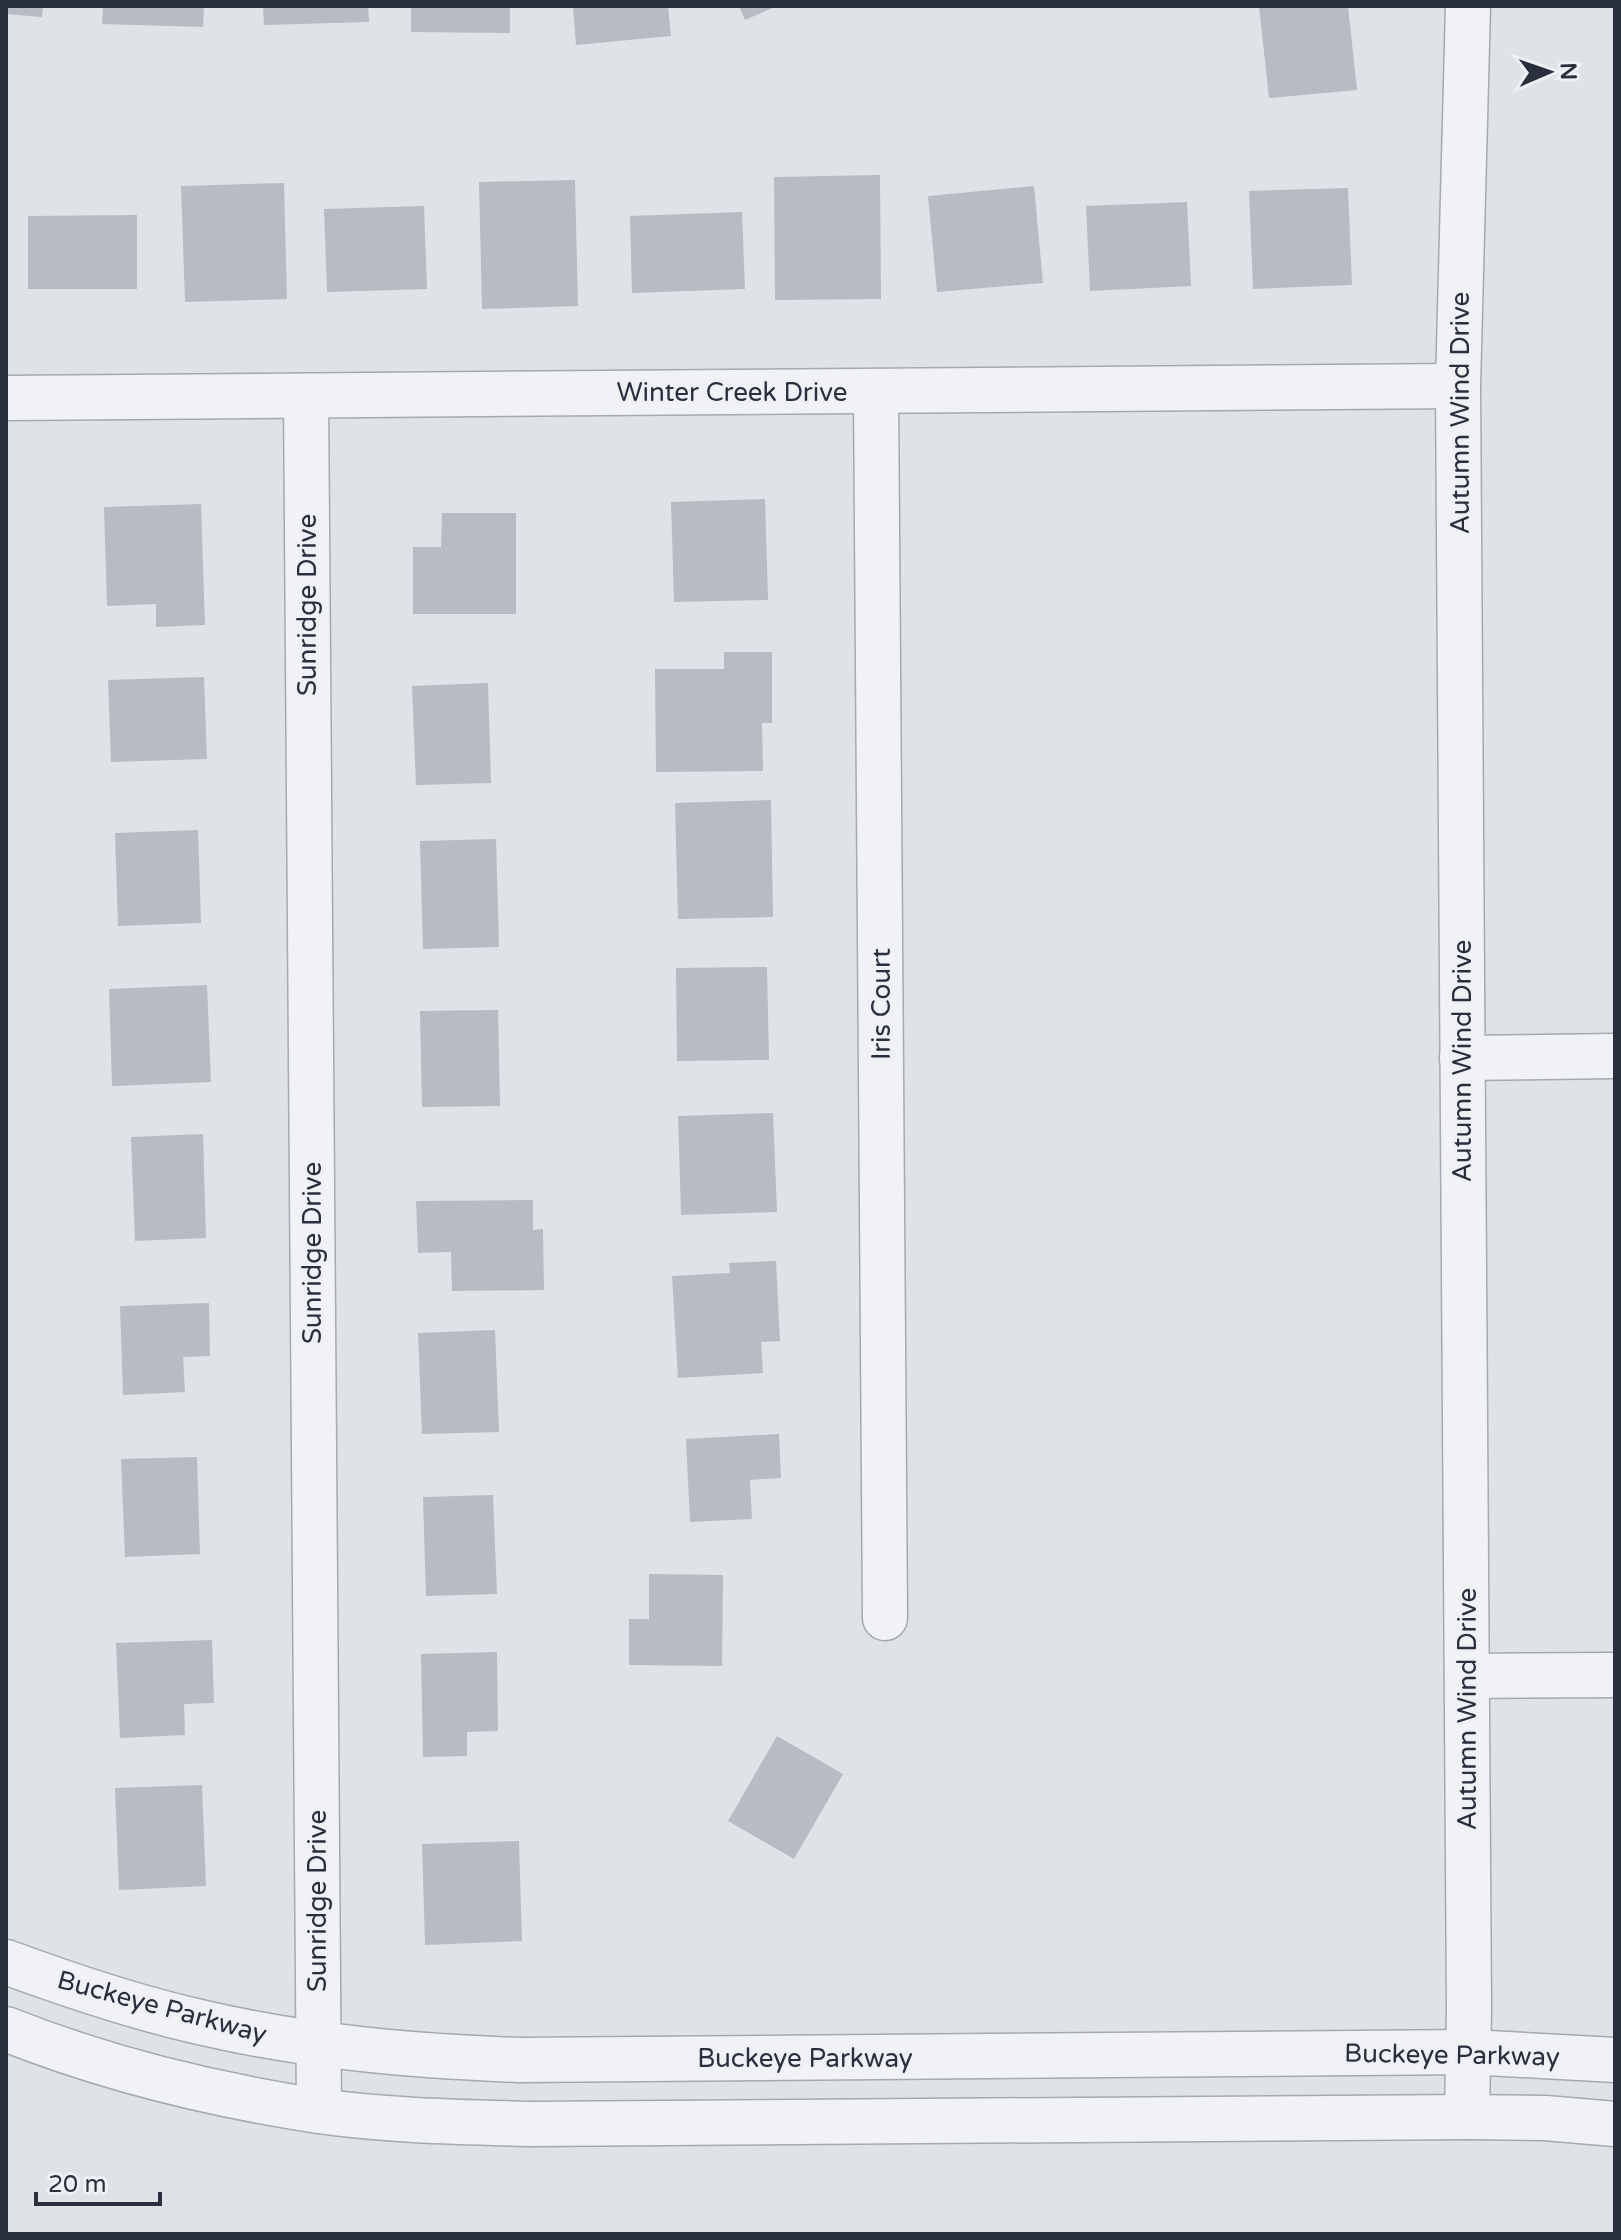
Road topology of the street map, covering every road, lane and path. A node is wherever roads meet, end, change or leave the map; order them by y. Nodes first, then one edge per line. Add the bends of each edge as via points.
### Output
1 (1468, 6) edge
2 (1458, 386) junction
3 (876, 391) junction
4 (306, 396) junction
5 (6, 398) edge
6 (1615, 1056) edge
7 (1462, 1058) junction
8 (885, 1618) dead end
9 (1615, 1675) edge
10 (1467, 1676) junction
11 (6, 1962) edge
12 (6, 2029) edge
13 (318, 2044) junction
14 (1469, 2052) junction
15 (1615, 2060) edge
16 (319, 2111) junction
17 (1467, 2117) junction
18 (1615, 2124) edge

1 - 2 street, Autumn Wind Drive
2 - 3 street, Winter Creek Drive
2 - 7 street, Autumn Wind Drive
3 - 4 street, Winter Creek Drive
3 - 8 street, Iris Court
4 - 5 street, Winter Creek Drive
4 - 13 street, Sunridge Drive
6 - 7 street
7 - 10 street, Autumn Wind Drive
9 - 10 street
10 - 14 street, Autumn Wind Drive
11 - 13 street, Buckeye Parkway via 94,1994 204,2023
12 - 16 street via 59,2050 185,2085
13 - 14 street, Buckeye Parkway via 519,2060
13 - 16 street, Sunridge Drive
14 - 15 street, Buckeye Parkway
14 - 17 street, Autumn Wind Drive
16 - 17 street via 533,2124
17 - 18 street

